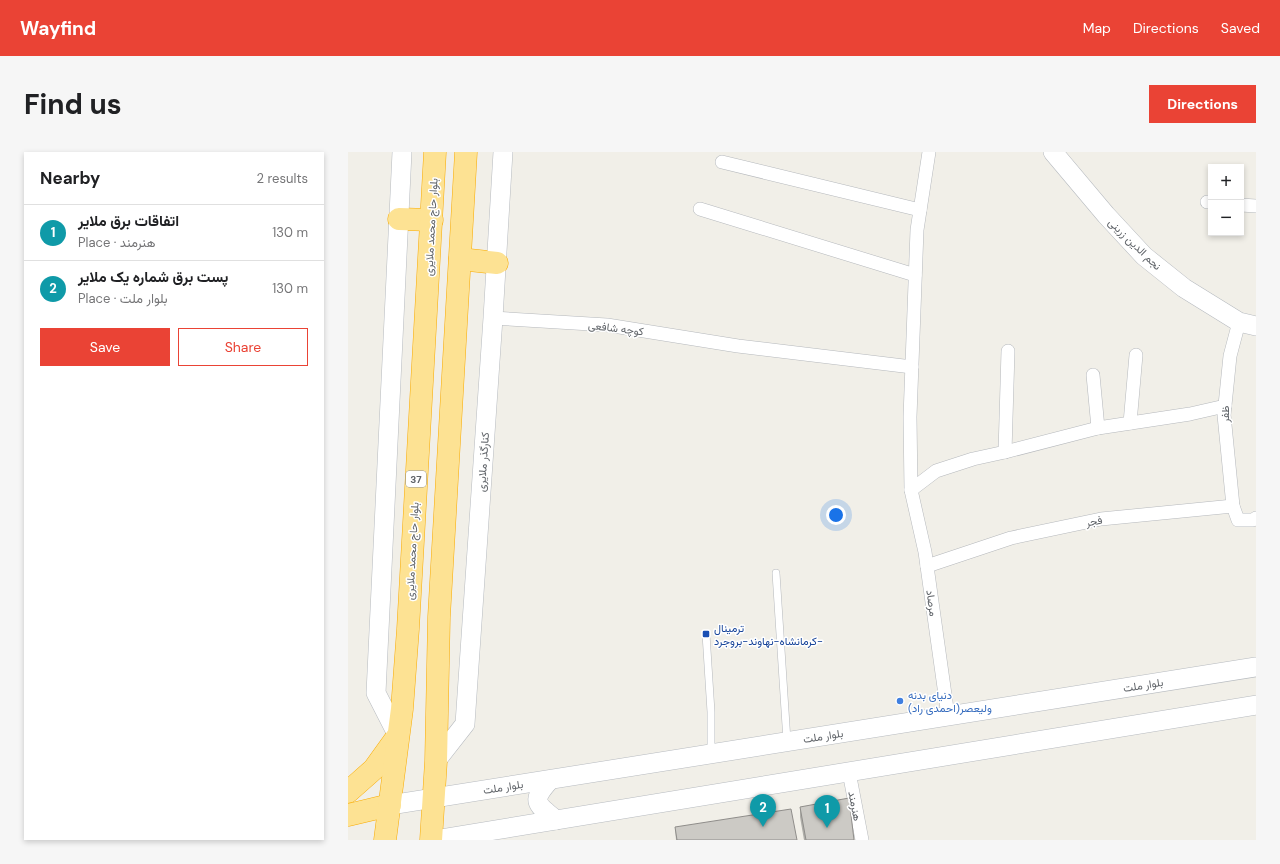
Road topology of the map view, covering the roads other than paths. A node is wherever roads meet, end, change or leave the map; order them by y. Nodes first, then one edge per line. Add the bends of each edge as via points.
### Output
1 (402, 152) edge
2 (436, 152) edge
3 (466, 152) edge
4 (503, 152) edge
5 (929, 152) edge
6 (1053, 152) edge
7 (722, 162) dead end
8 (1244, 205) edge
9 (1256, 206) edge
10 (700, 209) dead end
11 (920, 210) junction
12 (399, 219) junction
13 (432, 220) junction
14 (460, 259) junction
15 (497, 263) junction
16 (916, 274) junction
17 (494, 318) junction
18 (1247, 324) edge
19 (1008, 351) dead end
20 (1136, 355) dead end
21 (912, 367) junction
22 (1093, 375) dead end
23 (1224, 406) junction
24 (1130, 423) junction
25 (1098, 428) junction
26 (1005, 452) junction
27 (912, 490) junction
28 (1233, 506) junction
29 (1256, 518) edge
30 (926, 566) junction
31 (776, 573) dead end
32 (706, 634) dead end
33 (406, 655) junction
34 (438, 657) junction
35 (1256, 667) edge
36 (1256, 705) edge
37 (948, 716) junction
38 (398, 736) junction
39 (787, 742) junction
40 (711, 754) junction
41 (436, 761) junction
42 (849, 772) junction
43 (550, 780) junction
44 (348, 792) edge
45 (433, 798) junction
46 (390, 805) junction
47 (348, 814) edge
48 (556, 820) junction
49 (385, 840) edge
50 (432, 840) edge
51 (862, 840) edge

1 - 12 main road
2 - 13 highway, بلوار حاج محمد ملایری / 37
3 - 14 highway
4 - 15 main road, کنارگذر ملایری
5 - 11 street, مرصاد
6 - 18 main road, نجم الدین زرینی via 1144,256 1184,288
7 - 11 street
8 - 9 street
10 - 16 street
11 - 16 street, مرصاد
12 - 13 highway
12 - 38 main road via 376,693
13 - 33 highway, بلوار حاج محمد ملایری / 37
14 - 15 highway
14 - 34 highway
15 - 17 main road, کنارگذر ملایری
16 - 21 street, مرصاد
17 - 21 street, کوچه شافعی via 607,325 738,346
17 - 41 main road, کنارگذر ملایری via 465,724
18 - 23 street, ظفر via 1230,356
19 - 26 street
20 - 24 street
21 - 27 street, مرصاد
22 - 25 street
23 - 24 street
23 - 28 street, ظفر
24 - 25 street
25 - 26 street
26 - 27 street via 936,471
27 - 30 street, مرصاد
28 - 29 street via 1238,520
28 - 30 street, فجر via 1101,519 1010,538
30 - 37 street, مرصاد
31 - 39 lane
32 - 40 lane
33 - 34 highway
33 - 38 highway, بلوار حاج محمد ملایری / 37
34 - 41 highway
35 - 37 main road, بلوار ملت
36 - 42 main road
37 - 39 main road, بلوار ملت
38 - 44 highway via 374,769
38 - 46 highway, بلوار حاج محمد ملایری / 37
39 - 40 main road, بلوار ملت
40 - 43 main road, بلوار ملت
41 - 45 highway
42 - 48 main road
42 - 51 street, هنرمند
43 - 45 main road, بلوار ملت
43 - 48 main road via 537,797 539,804
45 - 46 main road, بلوار ملت
45 - 50 highway
46 - 47 highway
46 - 49 highway, 37
48 - 50 main road

